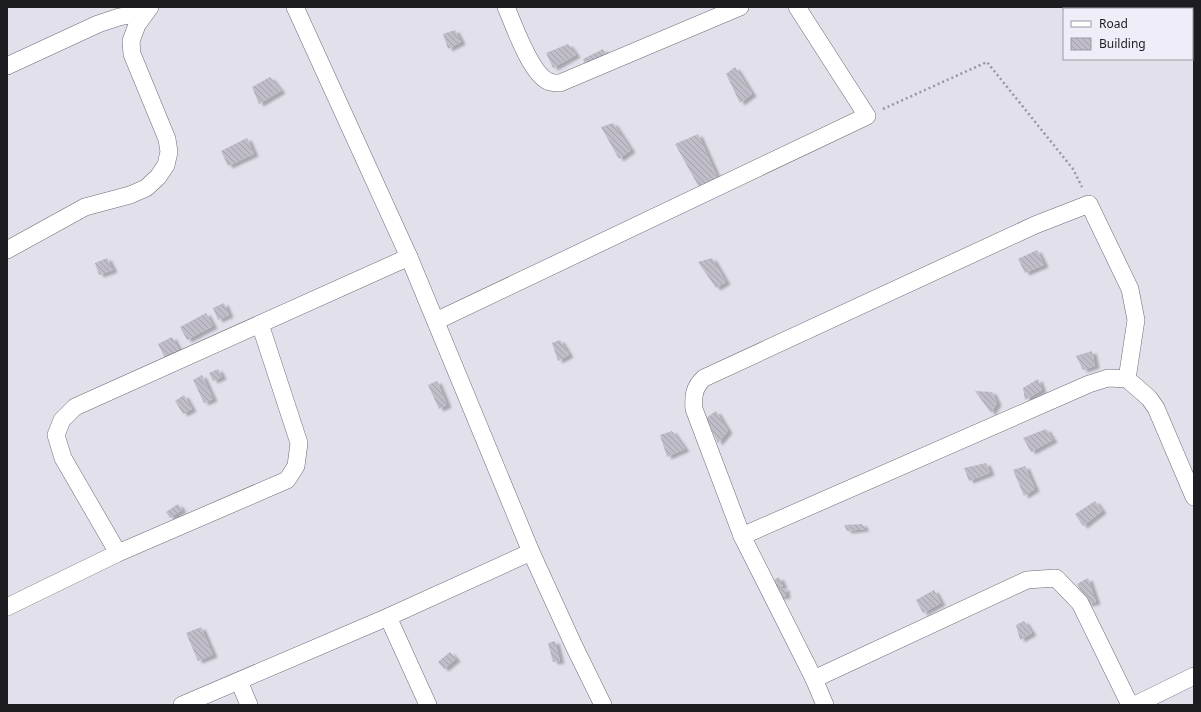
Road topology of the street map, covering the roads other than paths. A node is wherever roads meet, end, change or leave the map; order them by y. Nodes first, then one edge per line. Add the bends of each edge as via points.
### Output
1 (295, 7) edge
2 (506, 7) edge
3 (740, 7) edge
4 (797, 7) edge
5 (148, 9) edge
6 (7, 66) edge
7 (7, 250) edge
8 (409, 257) junction
9 (436, 321) junction
10 (260, 324) junction
11 (1127, 379) junction
12 (1194, 497) edge
13 (742, 536) junction
14 (531, 552) junction
15 (118, 553) junction
16 (7, 607) edge
17 (388, 617) junction
18 (1194, 676) edge
19 (814, 679) junction
20 (239, 681) junction
21 (182, 705) edge
22 (249, 705) edge
23 (428, 705) edge
24 (603, 705) edge
25 (825, 705) edge
26 (1130, 705) edge
27 (1135, 705) edge

1 - 8 street
2 - 3 street via 528,59 549,82 560,83
4 - 9 street via 867,116
5 - 6 street via 98,24
5 - 7 street via 130,40 132,54 167,139 169,152 166,165 146,188 130,196 84,207
8 - 9 street
8 - 10 street
9 - 14 street
10 - 15 street via 298,442 296,466 287,480
10 - 15 street via 75,407 62,420 56,435 63,458
11 - 12 street via 1149,398 1156,408
11 - 13 street via 1108,378 1088,384
11 - 13 street via 1136,320 1130,289 1089,204 1028,228 698,383 694,409
13 - 19 street
14 - 17 street
14 - 24 street
15 - 16 street
17 - 20 street
17 - 23 street
18 - 27 street
19 - 25 street
19 - 26 street via 1027,580 1056,578 1080,603
20 - 21 street
20 - 22 street

